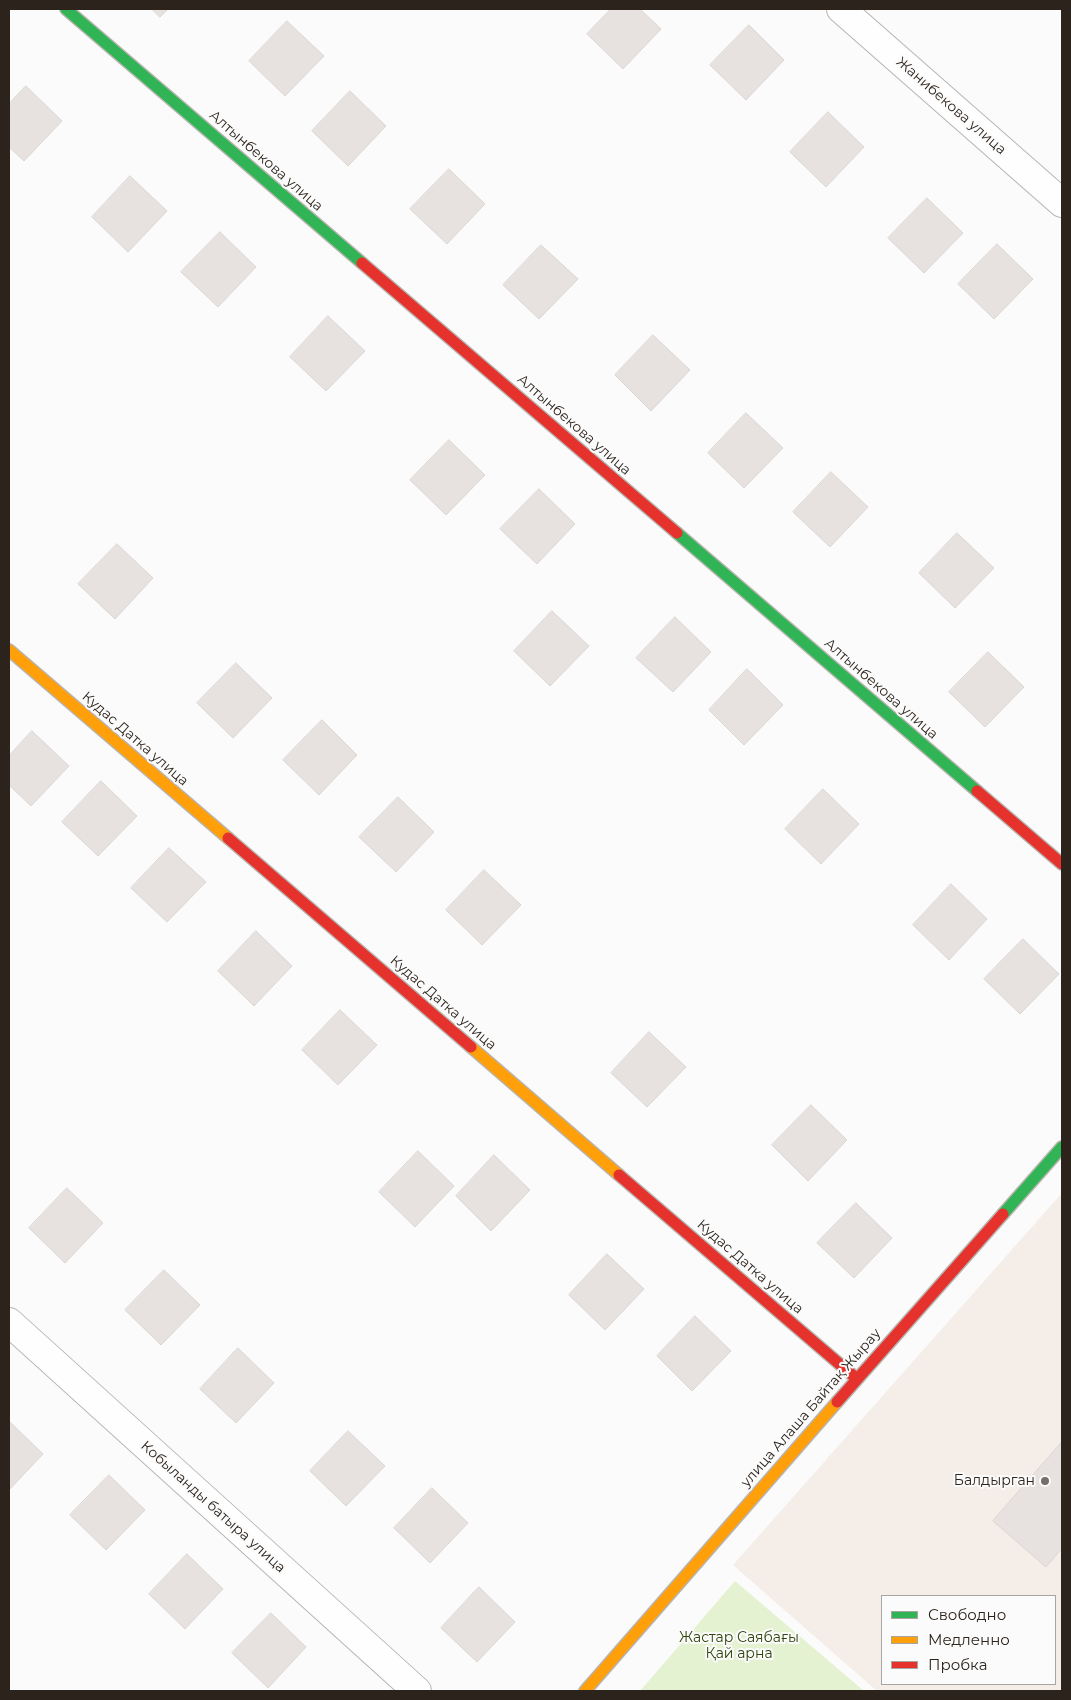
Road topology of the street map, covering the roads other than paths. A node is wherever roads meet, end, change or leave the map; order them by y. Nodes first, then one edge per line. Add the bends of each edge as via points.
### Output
1 (66, 9) edge
2 (841, 9) edge
3 (1062, 202) edge
4 (9, 650) edge
5 (1062, 864) edge
6 (1062, 1147) edge
7 (9, 1322) edge
8 (857, 1379) junction
9 (417, 1691) edge
10 (585, 1691) edge

1 - 5 street, Алтынбекова улица
2 - 3 street, Жанибекова улица
4 - 8 street, Кудас Датка улица
6 - 8 street, улица Алаша Байтақ Жырау
7 - 9 street, Кобыланды батыра улица
8 - 10 street, улица Алаша Байтақ Жырау

